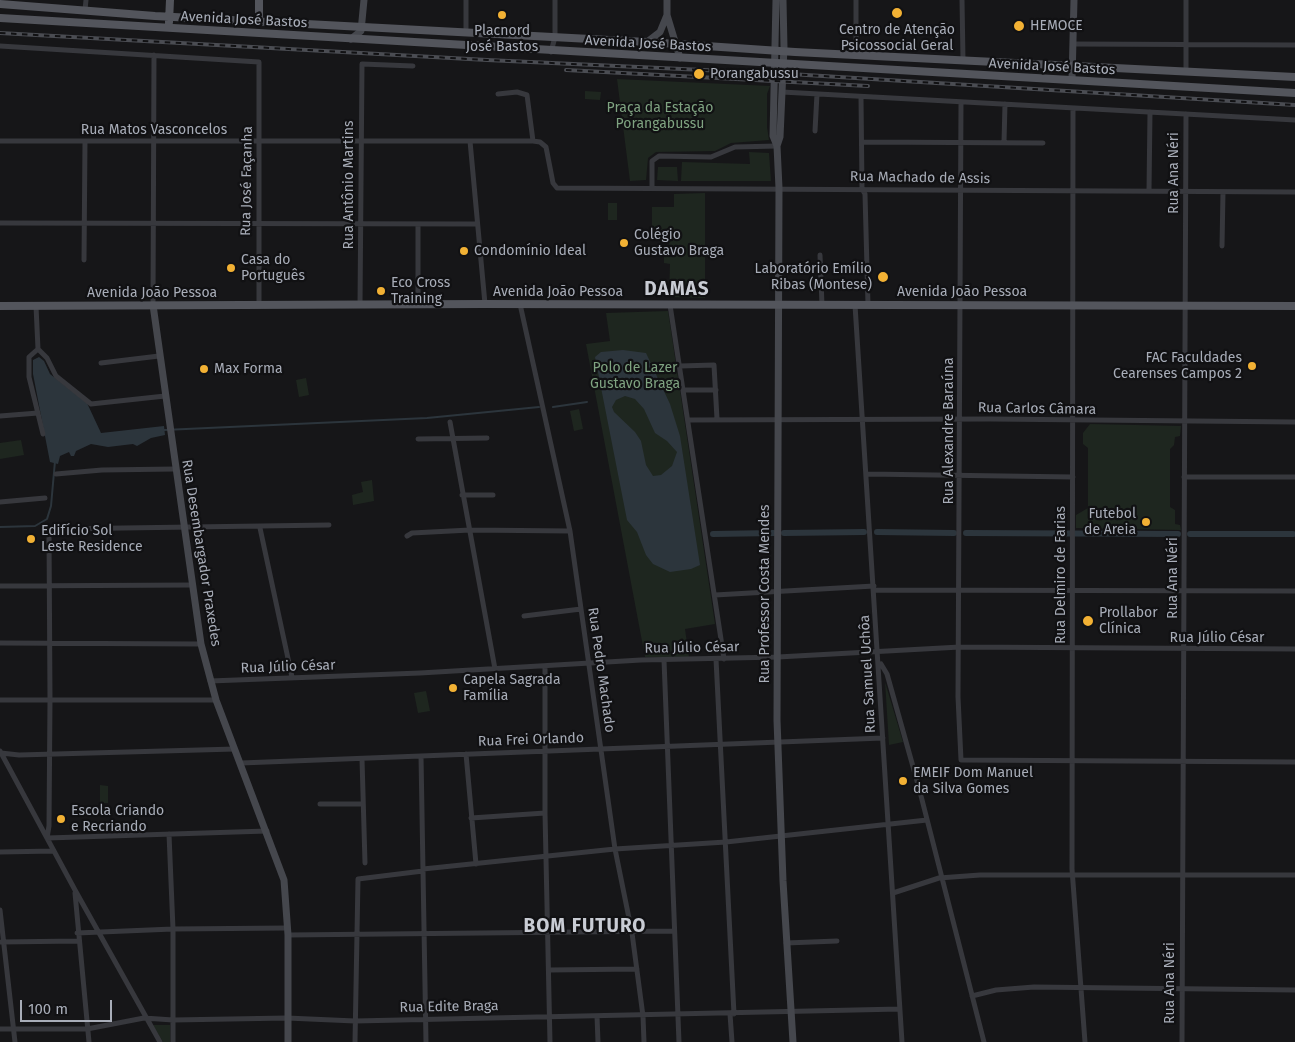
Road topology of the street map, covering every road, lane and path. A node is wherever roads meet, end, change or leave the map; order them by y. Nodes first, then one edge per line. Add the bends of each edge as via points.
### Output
1 (86, 0) edge
2 (170, 0) edge
3 (259, 0) edge
4 (364, 0) edge
5 (466, 0) edge
6 (555, 0) edge
7 (667, 0) edge
8 (776, 0) edge
9 (783, 0) edge
10 (856, 0) edge
11 (962, 0) edge
12 (1074, 0) edge
13 (1186, 0) edge
14 (0, 4) edge
15 (46, 8) junction
16 (85, 10) junction
17 (667, 15) junction
18 (169, 16) junction
19 (0, 18) edge
20 (45, 22) junction
21 (259, 22) junction
22 (363, 26) junction
23 (168, 28) junction
24 (466, 32) junction
25 (555, 37) junction
26 (350, 39) junction
27 (648, 42) junction
28 (675, 44) junction
29 (1074, 44) junction
30 (1186, 45) junction
31 (1295, 45) edge
32 (0, 46) edge
33 (551, 52) junction
34 (154, 55) junction
35 (856, 56) junction
36 (680, 58) junction
37 (963, 59) junction
38 (1073, 65) junction
39 (413, 66) dead end
40 (1186, 71) junction
41 (1295, 77) edge
42 (1072, 80) junction
43 (782, 92) junction
44 (1295, 93) edge
45 (498, 94) dead end
46 (817, 94) junction
47 (862, 97) junction
48 (961, 102) junction
49 (1006, 104) junction
50 (1073, 108) junction
51 (1150, 112) junction
52 (1186, 114) junction
53 (1295, 120) edge
54 (815, 131) dead end
55 (0, 141) edge
56 (85, 141) junction
57 (362, 141) junction
58 (470, 141) junction
59 (533, 141) junction
60 (153, 142) junction
61 (260, 142) junction
62 (862, 142) junction
63 (962, 142) junction
64 (1004, 142) junction
65 (1043, 143) dead end
66 (776, 146) junction
67 (652, 187) junction
68 (779, 188) junction
69 (862, 189) junction
70 (961, 190) junction
71 (1074, 190) junction
72 (1149, 190) junction
73 (1185, 191) junction
74 (1223, 192) junction
75 (1295, 192) edge
76 (0, 223) edge
77 (84, 223) junction
78 (154, 223) junction
79 (259, 223) junction
80 (361, 224) junction
81 (418, 224) junction
82 (476, 224) junction
83 (1222, 246) dead end
84 (820, 256) dead end
85 (84, 260) dead end
86 (259, 304) junction
87 (485, 304) junction
88 (520, 304) junction
89 (779, 304) junction
90 (822, 304) junction
91 (960, 304) junction
92 (153, 305) junction
93 (418, 305) junction
94 (670, 305) junction
95 (855, 305) junction
96 (868, 305) junction
97 (1073, 305) junction
98 (1185, 305) junction
99 (0, 306) edge
100 (36, 306) junction
101 (360, 306) junction
102 (1295, 306) edge
103 (38, 349) junction
104 (159, 356) junction
105 (102, 362) dead end
106 (680, 366) junction
107 (683, 390) junction
108 (716, 390) junction
109 (165, 396) junction
110 (38, 413) junction
111 (0, 416) edge
112 (717, 419) junction
113 (779, 419) junction
114 (863, 419) junction
115 (961, 419) junction
116 (688, 420) junction
117 (1184, 420) junction
118 (1072, 421) junction
119 (450, 422) dead end
120 (1295, 422) edge
121 (43, 434) dead end
122 (452, 438) junction
123 (488, 438) dead end
124 (418, 439) dead end
125 (175, 469) junction
126 (56, 474) dead end
127 (867, 474) junction
128 (960, 475) junction
129 (1074, 477) junction
130 (1184, 477) junction
131 (1295, 477) edge
132 (462, 495) junction
133 (493, 495) dead end
134 (45, 498) dead end
135 (0, 502) edge
136 (329, 526) dead end
137 (260, 528) junction
138 (185, 529) junction
139 (470, 530) junction
140 (570, 531) junction
141 (407, 536) dead end
142 (51, 584) junction
143 (193, 585) junction
144 (0, 586) edge
145 (874, 588) junction
146 (960, 590) junction
147 (1072, 590) junction
148 (1184, 590) junction
149 (778, 592) junction
150 (1295, 592) edge
151 (715, 595) junction
152 (581, 609) junction
153 (524, 616) dead end
154 (50, 642) junction
155 (0, 643) edge
156 (200, 644) junction
157 (960, 647) junction
158 (1073, 647) junction
159 (1184, 649) junction
160 (1295, 650) edge
161 (879, 652) junction
162 (778, 657) junction
163 (716, 659) junction
164 (724, 659) junction
165 (664, 660) junction
166 (880, 660) junction
167 (588, 662) junction
168 (418, 666) dead end
169 (545, 666) junction
170 (495, 668) junction
171 (420, 673) junction
172 (292, 677) junction
173 (210, 680) junction
174 (0, 700) edge
175 (50, 700) junction
176 (216, 700) junction
177 (883, 738) junction
178 (778, 741) junction
179 (719, 743) junction
180 (666, 746) junction
181 (601, 748) junction
182 (235, 749) junction
183 (547, 752) junction
184 (0, 753) edge
185 (49, 754) junction
186 (466, 754) junction
187 (421, 756) junction
188 (362, 759) junction
189 (1184, 760) junction
190 (1073, 762) junction
191 (1295, 762) edge
192 (241, 763) junction
193 (320, 804) dead end
194 (363, 804) junction
195 (545, 813) junction
196 (472, 818) junction
197 (927, 820) junction
198 (888, 824) junction
199 (266, 831) junction
200 (169, 834) junction
201 (781, 836) junction
202 (47, 838) junction
203 (726, 842) junction
204 (672, 845) junction
205 (615, 850) junction
206 (54, 851) junction
207 (0, 852) edge
208 (547, 857) junction
209 (365, 864) dead end
210 (476, 864) junction
211 (423, 870) junction
212 (1072, 875) junction
213 (1182, 875) junction
214 (1295, 875) edge
215 (942, 877) junction
216 (75, 890) junction
217 (893, 894) junction
218 (0, 910) edge
219 (173, 929) junction
220 (98, 931) junction
221 (288, 932) junction
222 (674, 932) junction
223 (77, 933) junction
224 (632, 933) junction
225 (424, 934) junction
226 (548, 934) junction
227 (356, 935) junction
228 (78, 941) junction
229 (837, 941) dead end
230 (2, 942) edge
231 (786, 943) junction
232 (637, 969) junction
233 (549, 970) junction
234 (1081, 988) junction
235 (1181, 989) junction
236 (1295, 990) edge
237 (972, 996) junction
238 (900, 1008) junction
239 (790, 1012) junction
240 (732, 1014) junction
241 (550, 1015) junction
242 (678, 1015) junction
243 (597, 1016) junction
244 (643, 1016) junction
245 (146, 1018) junction
246 (287, 1018) junction
247 (172, 1020) junction
248 (425, 1020) junction
249 (356, 1021) junction
250 (0, 1028) edge
251 (14, 1028) junction
252 (87, 1029) junction
253 (15, 1042) edge
254 (89, 1042) edge
255 (160, 1042) edge
256 (173, 1042) edge
257 (288, 1042) edge
258 (355, 1042) edge
259 (426, 1042) edge
260 (550, 1042) edge
261 (598, 1042) edge
262 (644, 1042) edge
263 (679, 1042) edge
264 (732, 1042) edge
265 (793, 1042) edge
266 (902, 1042) edge
267 (984, 1042) edge
268 (1085, 1042) edge
269 (1182, 1042) edge

1 - 16 street
2 - 18 main road
3 - 21 main road
4 - 22 street
5 - 24 street
6 - 25 street
7 - 17 street
8 - 66 street, Rua Professor Costa Mendes via 773,136
9 - 43 street, Rua Professor Costa Mendes
10 - 35 street
11 - 37 street
12 - 29 street
13 - 30 street
14 - 15 main road, Avenida José Bastos
15 - 16 main road, Avenida José Bastos
15 - 20 main road
16 - 18 main road, Avenida José Bastos
17 - 27 street via 660,32
17 - 28 street
18 - 21 main road, Avenida José Bastos
18 - 23 main road
19 - 20 main road, Avenida José Bastos
20 - 23 main road, Avenida José Bastos
21 - 22 main road, Avenida José Bastos
22 - 24 main road, Avenida José Bastos
22 - 26 street
23 - 26 main road, Avenida José Bastos
24 - 25 main road, Avenida José Bastos
25 - 27 main road, Avenida José Bastos
25 - 33 street
26 - 33 main road, Avenida José Bastos
27 - 28 main road, Avenida José Bastos
28 - 35 main road, Avenida José Bastos
28 - 36 street
29 - 30 street
29 - 38 street
30 - 31 street
30 - 40 street
32 - 34 street
33 - 36 main road, Avenida José Bastos
34 - 60 street, Rua Desembargador Praxedes
34 - 61 street, Rua José Façanha via 256,60 260,63
35 - 37 main road, Avenida José Bastos
36 - 42 main road, Avenida José Bastos
37 - 38 main road, Avenida José Bastos
38 - 40 main road, Avenida José Bastos
38 - 42 street
39 - 57 street, Rua Antônio Martins via 362,64
40 - 41 main road, Avenida José Bastos
42 - 44 main road, Avenida José Bastos
43 - 46 street
43 - 66 street, Rua Professor Costa Mendes via 780,137
45 - 59 street via 517,92 527,95
46 - 47 street
46 - 54 street
47 - 48 street
47 - 62 street
48 - 49 street
48 - 63 street, Rua Alexandre Baraúna
49 - 50 street
49 - 64 street
50 - 51 street
50 - 71 street, Rua Delmiro de Farias
51 - 52 street
51 - 72 street
52 - 53 street
52 - 73 street, Rua Ana Néri
55 - 56 street, Rua Matos Vasconcelos
56 - 60 street, Rua Matos Vasconcelos
56 - 77 street
57 - 58 street, Rua Matos Vasconcelos
57 - 61 street, Rua Matos Vasconcelos
57 - 80 street, Rua Antônio Martins
58 - 59 street, Rua Matos Vasconcelos
58 - 82 street
59 - 67 street, Rua Machado de Assis via 546,147 551,177 557,188
60 - 61 street, Rua Matos Vasconcelos
60 - 78 street, Rua Desembargador Praxedes
61 - 79 street, Rua José Façanha
62 - 63 street
62 - 69 street
63 - 64 street
63 - 70 street, Rua Alexandre Baraúna
64 - 65 street
66 - 67 street via 734,147 710,157 659,156 652,162
66 - 68 street, Rua Professor Costa Mendes
67 - 68 street, Rua Machado de Assis
68 - 69 street, Rua Machado de Assis
68 - 89 street, Rua Professor Costa Mendes
69 - 70 street, Rua Machado de Assis
69 - 96 street via 865,194
70 - 71 street, Rua Machado de Assis
70 - 91 street, Rua Alexandre Baraúna
71 - 72 street, Rua Machado de Assis
71 - 97 street, Rua Delmiro de Farias
72 - 73 street, Rua Machado de Assis
73 - 74 street, Rua Machado de Assis
73 - 98 street, Rua Ana Néri
74 - 75 street, Rua Machado de Assis
74 - 83 street
76 - 77 street
77 - 78 street
77 - 85 street
78 - 79 street
78 - 92 street, Rua Desembargador Praxedes
79 - 80 street
79 - 86 street, Rua José Façanha
80 - 81 street
80 - 101 street, Rua Antônio Martins
81 - 82 street
81 - 93 street
82 - 87 street
84 - 90 street
86 - 92 main road, Avenida João Pessoa
86 - 101 main road, Avenida João Pessoa
87 - 88 main road, Avenida João Pessoa
87 - 93 main road, Avenida João Pessoa
88 - 94 main road, Avenida João Pessoa
88 - 140 street, Rua Pedro Machado
89 - 90 main road, Avenida João Pessoa
89 - 94 main road, Avenida João Pessoa
89 - 113 street, Rua Professor Costa Mendes
90 - 95 main road, Avenida João Pessoa
91 - 96 main road, Avenida João Pessoa
91 - 97 main road, Avenida João Pessoa
91 - 115 street, Rua Alexandre Baraúna
92 - 100 main road, Avenida João Pessoa
92 - 104 street, Rua Desembargador Praxedes
93 - 101 main road, Avenida João Pessoa
94 - 106 street
95 - 96 main road, Avenida João Pessoa
95 - 114 street, Rua Samuel Uchôa
97 - 98 main road, Avenida João Pessoa
97 - 118 street, Rua Delmiro de Farias
98 - 102 main road, Avenida João Pessoa
98 - 117 street, Rua Ana Néri
99 - 100 main road, Avenida João Pessoa
100 - 103 street
103 - 109 street via 61,380 91,404
103 - 110 street via 29,357 29,377
104 - 105 street
104 - 109 street, Rua Desembargador Praxedes
106 - 107 street
106 - 108 street via 714,365
107 - 108 street
107 - 116 street
108 - 112 street
109 - 125 street, Rua Desembargador Praxedes
110 - 111 street
110 - 121 street
112 - 113 street, Rua Carlos Câmara
112 - 116 street, Rua Carlos Câmara
113 - 114 street, Rua Carlos Câmara
113 - 149 street, Rua Professor Costa Mendes
114 - 115 street, Rua Carlos Câmara
114 - 127 street, Rua Samuel Uchôa
115 - 118 street, Rua Carlos Câmara
115 - 128 street, Rua Alexandre Baraúna
116 - 151 street
117 - 118 street, Rua Carlos Câmara
117 - 120 street, Rua Carlos Câmara
117 - 130 street, Rua Ana Néri
118 - 129 street, Rua Delmiro de Farias
119 - 122 street
122 - 123 street
122 - 124 street
122 - 132 street
125 - 126 street
125 - 138 street, Rua Desembargador Praxedes
127 - 128 street
127 - 145 street, Rua Samuel Uchôa
128 - 129 street
128 - 146 street, Rua Alexandre Baraúna
129 - 147 street, Rua Delmiro de Farias
130 - 131 street
130 - 148 street, Rua Ana Néri
132 - 133 street
132 - 139 street
134 - 135 street
136 - 137 street
137 - 138 street
137 - 172 street
138 - 142 street via 54,529 49,532
138 - 143 street, Rua Desembargador Praxedes
139 - 140 street
139 - 141 street via 412,533
139 - 170 street
140 - 152 street, Rua Pedro Machado
142 - 143 street
142 - 144 street
142 - 154 street
143 - 156 street, Rua Desembargador Praxedes
145 - 146 street
145 - 149 street
145 - 161 street, Rua Samuel Uchôa
146 - 147 street
146 - 157 street, Rua Alexandre Baraúna
147 - 148 street
147 - 158 street, Rua Delmiro de Farias
148 - 150 street
148 - 159 street, Rua Ana Néri
149 - 151 street
149 - 162 street, Rua Professor Costa Mendes
151 - 164 street
152 - 153 street
152 - 167 street, Rua Pedro Machado
154 - 155 street
154 - 156 street
154 - 175 street
156 - 173 street, Rua Desembargador Praxedes
157 - 158 street, Rua Júlio César
157 - 161 street, Rua Júlio César
157 - 190 street, Rua Alexandre Baraúna via 961,760
158 - 159 street, Rua Júlio César
158 - 190 street, Rua Delmiro de Farias
159 - 160 street, Rua Júlio César
159 - 189 street, Rua Ana Néri
161 - 162 street, Rua Júlio César
161 - 166 street, Rua Samuel Uchôa
162 - 164 street, Rua Júlio César
162 - 178 street, Rua Professor Costa Mendes
163 - 164 street, Rua Júlio César
163 - 165 street, Rua Júlio César
163 - 179 street
165 - 167 street, Rua Júlio César
165 - 180 street
166 - 177 street, Rua Samuel Uchôa
166 - 197 street via 887,674
167 - 169 street, Rua Júlio César
167 - 181 street, Rua Pedro Machado
168 - 171 street
169 - 170 street, Rua Júlio César
169 - 183 street
170 - 171 street, Rua Júlio César
171 - 172 street, Rua Júlio César
172 - 173 street, Rua Júlio César
173 - 176 street, Rua Desembargador Praxedes
174 - 175 street
175 - 176 street
175 - 185 street
176 - 182 street, Rua Desembargador Praxedes
177 - 178 street, Rua Frei Orlando
177 - 198 street, Rua Samuel Uchôa
178 - 179 street, Rua Frei Orlando
178 - 201 street, Rua Professor Costa Mendes
179 - 180 street, Rua Frei Orlando
179 - 203 street
180 - 181 street, Rua Frei Orlando
180 - 204 street
181 - 183 street, Rua Frei Orlando
181 - 205 street, Rua Pedro Machado
182 - 185 street
182 - 192 street, Rua Desembargador Praxedes
183 - 186 street, Rua Frei Orlando
183 - 195 street
184 - 185 street
184 - 202 street
185 - 202 street
186 - 187 street, Rua Frei Orlando
186 - 196 street
187 - 188 street, Rua Frei Orlando
187 - 211 street
188 - 192 street, Rua Frei Orlando
188 - 194 street
189 - 190 street
189 - 191 street
189 - 213 street, Rua Ana Néri
190 - 212 street, Rua Delmiro de Farias
192 - 199 street, Rua Desembargador Praxedes
193 - 194 street
194 - 209 street
195 - 196 street
195 - 208 street
196 - 210 street
197 - 198 street
197 - 215 street
198 - 201 street
198 - 217 street, Rua Samuel Uchôa
199 - 200 street
199 - 221 street, Rua Desembargador Praxedes via 284,880
200 - 202 street
200 - 219 street
201 - 203 street
201 - 231 street, Rua Professor Costa Mendes
202 - 206 street
203 - 204 street
203 - 240 street
204 - 205 street
204 - 222 street
205 - 208 street
205 - 224 street, Rua Pedro Machado
206 - 207 street
206 - 216 street
208 - 210 street
208 - 226 street
210 - 211 street
211 - 225 street
211 - 227 street via 358,879
212 - 213 street
212 - 215 street
212 - 234 street, Rua Delmiro de Farias
213 - 214 street
213 - 235 street, Rua Ana Néri
215 - 217 street
215 - 237 street
216 - 220 street
216 - 223 street
217 - 238 street, Rua Samuel Uchôa
218 - 230 street
219 - 220 street
219 - 221 street
219 - 247 street
220 - 223 street
220 - 245 street
221 - 227 street
221 - 246 street, Rua Desembargador Praxedes
222 - 224 street
222 - 242 street
223 - 228 street
224 - 226 street
224 - 232 street, Rua Pedro Machado
225 - 226 street
225 - 227 street
225 - 248 street
226 - 233 street
227 - 249 street
228 - 230 street
228 - 252 street
229 - 231 street
230 - 251 street
231 - 239 street, Rua Professor Costa Mendes
232 - 233 street
232 - 244 street, Rua Pedro Machado
233 - 241 street
234 - 235 street
234 - 237 street via 1018,987
234 - 268 street, Rua Delmiro de Farias
235 - 236 street
235 - 269 street, Rua Ana Néri
237 - 267 street
238 - 239 street, Rua Edite Braga
238 - 266 street, Rua Samuel Uchôa
239 - 240 street, Rua Edite Braga
239 - 265 street, Rua Professor Costa Mendes
240 - 242 street, Rua Edite Braga
240 - 264 street
241 - 243 street, Rua Edite Braga
241 - 248 street, Rua Edite Braga
241 - 260 street
242 - 244 street, Rua Edite Braga
242 - 263 street
243 - 244 street, Rua Edite Braga
243 - 261 street
244 - 262 street, Rua Pedro Machado
245 - 247 street, Rua Edite Braga
245 - 252 street, Rua Edite Braga
245 - 255 street
246 - 247 street, Rua Edite Braga
246 - 249 street, Rua Edite Braga
246 - 257 street, Rua Desembargador Praxedes
247 - 256 street
248 - 249 street, Rua Edite Braga
248 - 259 street
249 - 258 street
250 - 251 street, Rua Edite Braga
251 - 252 street, Rua Edite Braga
251 - 253 street
252 - 254 street

